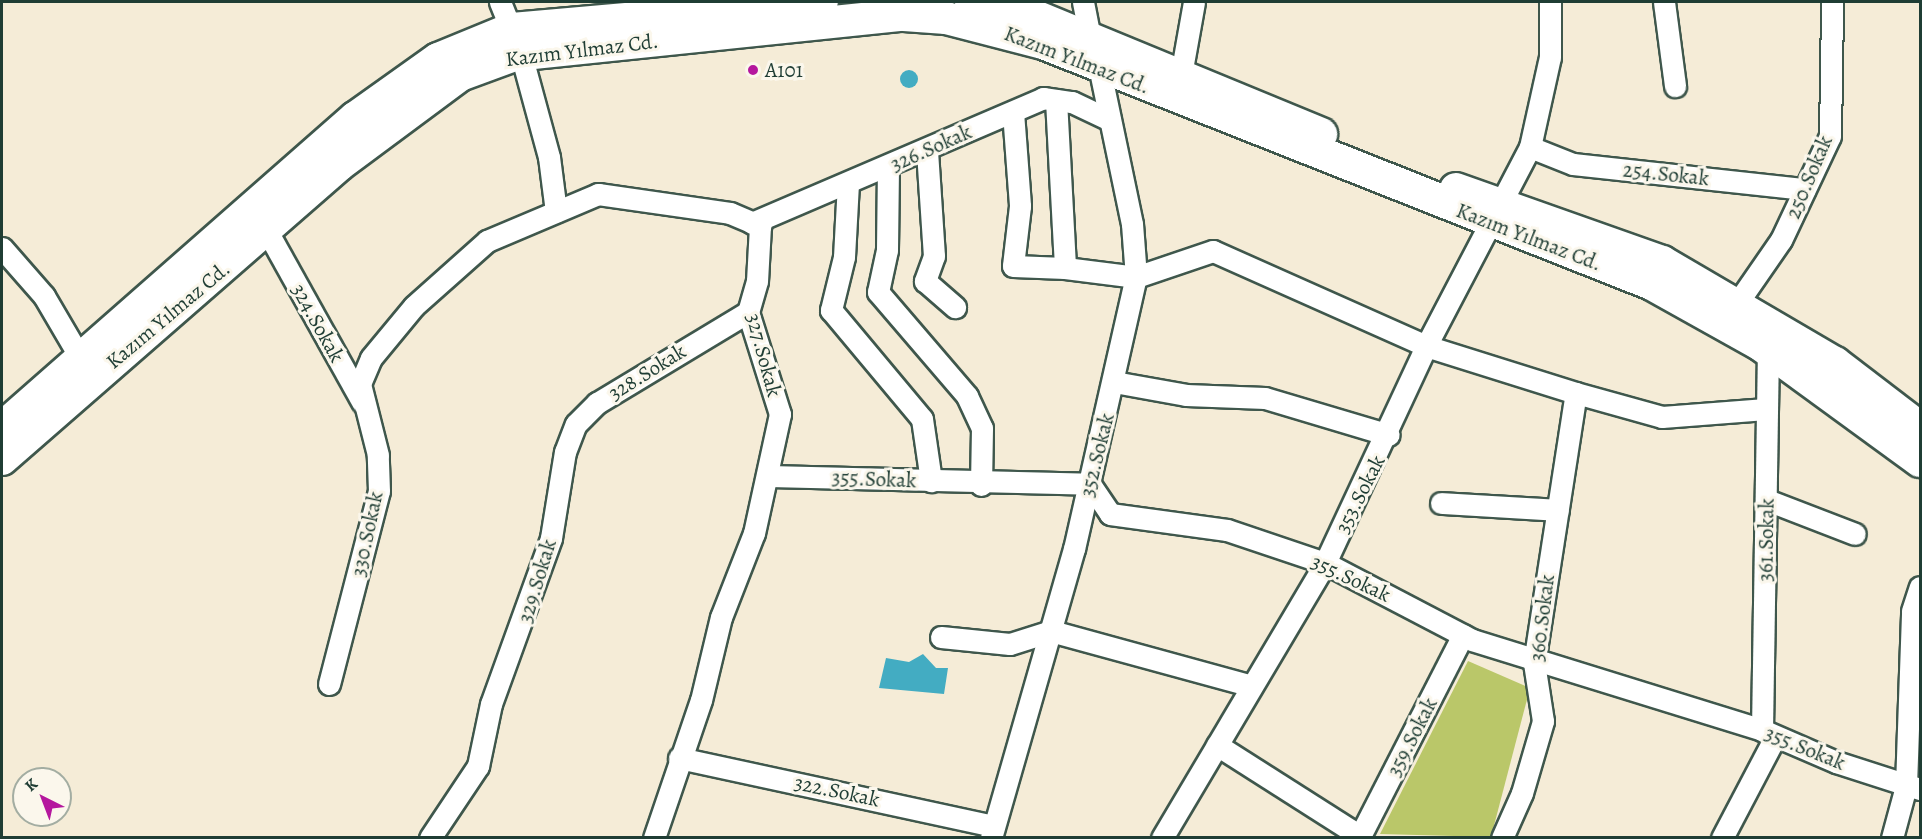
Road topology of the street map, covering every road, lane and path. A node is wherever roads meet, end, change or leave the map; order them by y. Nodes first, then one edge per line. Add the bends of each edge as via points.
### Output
1 (822, 2) edge
2 (971, 2) edge
3 (1083, 2) edge
4 (1194, 2) edge
5 (1550, 2) edge
6 (1664, 2) edge
7 (1832, 2) edge
8 (1045, 10) edge
9 (510, 28) edge
10 (1095, 52) junction
11 (1181, 75) junction
12 (1675, 86) dead end
13 (1056, 100) junction
14 (1013, 111) junction
15 (1110, 120) junction
16 (1530, 147) junction
17 (927, 151) junction
18 (888, 167) junction
19 (848, 183) junction
20 (1805, 189) junction
21 (556, 212) junction
22 (1498, 214) junction
23 (752, 223) junction
24 (267, 231) junction
25 (2, 248) edge
26 (1065, 268) junction
27 (1136, 277) junction
28 (1738, 302) junction
29 (955, 307) dead end
30 (748, 312) junction
31 (1426, 346) junction
32 (1768, 350) junction
33 (81, 359) junction
34 (1114, 382) junction
35 (1576, 393) junction
36 (1766, 409) junction
37 (369, 416) junction
38 (2, 428) edge
39 (1920, 428) edge
40 (1389, 435) junction
41 (565, 452) joint
42 (2, 459) edge
43 (1920, 461) edge
44 (769, 476) junction
45 (931, 481) junction
46 (1090, 484) junction
47 (981, 485) junction
48 (1767, 500) junction
49 (1441, 503) dead end
50 (1558, 510) junction
51 (1855, 534) dead end
52 (1325, 563) junction
53 (1920, 587) edge
54 (1052, 631) junction
55 (1463, 635) junction
56 (940, 637) dead end
57 (1534, 663) junction
58 (329, 684) dead end
59 (1252, 686) junction
60 (1768, 734) junction
61 (1217, 745) junction
62 (679, 758) junction
63 (1913, 787) edge
64 (993, 832) edge
65 (430, 837) edge
66 (654, 837) edge
67 (1162, 837) edge
68 (1359, 837) edge
69 (1502, 837) edge
70 (1722, 837) edge
71 (1892, 837) edge

1 - 9 highway, Kazım Yılmaz Cd.
2 - 8 highway, Kazım Yılmaz Cd.
3 - 10 street, 352.Sokak
4 - 11 street
5 - 16 street, 353.Sokak via 1550,57
6 - 12 street
7 - 20 street, 250.Sokak via 1830,136
8 - 10 highway, Kazım Yılmaz Cd.
9 - 10 highway, Kazım Yılmaz Cd. via 904,15 1005,31
9 - 21 street via 549,157
9 - 24 highway, Kazım Yılmaz Cd. via 339,165
9 - 33 highway, Kazım Yılmaz Cd. via 438,59 355,118
10 - 11 highway, Kazım Yılmaz Cd.
10 - 15 street, 352.Sokak
10 - 22 highway, Kazım Yılmaz Cd.
11 - 22 highway, Kazım Yılmaz Cd.
13 - 14 street, 326.Sokak via 1043,98
13 - 15 street, 326.Sokak
13 - 26 street
14 - 17 street, 326.Sokak
14 - 26 street via 1020,206 1013,266
15 - 27 street, 352.Sokak via 1132,224
16 - 20 street, 254.Sokak via 1573,164
16 - 22 street, 353.Sokak
17 - 18 street, 326.Sokak
17 - 29 street via 934,256 925,281
18 - 19 street, 326.Sokak
18 - 47 street via 887,250 878,292 967,396 982,428
19 - 23 street, 326.Sokak
19 - 45 street via 844,257 831,310 922,419
20 - 28 street, 250.Sokak via 1781,240
21 - 23 street via 598,194 730,213
21 - 37 street, 330.Sokak via 487,241 414,306 371,358 360,384
22 - 28 highway, Kazım Yılmaz Cd. via 1662,262
22 - 31 street, 353.Sokak
22 - 32 highway, Kazım Yılmaz Cd. via 1652,284
23 - 30 street, 327.Sokak via 760,226 757,281
24 - 37 street, 324.Sokak
24 - 42 highway, Kazım Yılmaz Cd.
25 - 33 street via 44,296
26 - 27 street
27 - 31 street via 1213,251
27 - 34 street, 352.Sokak
28 - 39 highway, Kazım Yılmaz Cd. via 1835,363
30 - 41 street, 328.Sokak via 597,403 576,424
30 - 44 street, 327.Sokak via 780,414
31 - 35 street
31 - 40 street, 353.Sokak
32 - 36 street, 361.Sokak
32 - 43 highway, Kazım Yılmaz Cd.
33 - 38 highway, Kazım Yılmaz Cd.
34 - 40 street via 1186,395 1265,398
34 - 46 street, 352.Sokak
35 - 36 street via 1662,417
35 - 50 street, 360.Sokak
36 - 48 street, 361.Sokak
37 - 58 street, 330.Sokak via 378,491
40 - 52 street, 353.Sokak
41 - 65 street, 329.Sokak via 551,538 491,704 478,766
44 - 45 street, 355.Sokak
44 - 62 street, 327.Sokak
45 - 47 street, 355.Sokak
46 - 47 street, 355.Sokak
46 - 52 street, 355.Sokak via 1110,514 1227,530
46 - 54 street, 352.Sokak
48 - 51 street
48 - 60 street, 361.Sokak
49 - 50 street
50 - 57 street, 360.Sokak
52 - 55 street, 355.Sokak
52 - 59 street, 353.Sokak
53 - 63 street via 1912,611
54 - 56 street via 1010,644
54 - 59 street
54 - 64 street, 352.Sokak
55 - 57 street, 355.Sokak
55 - 68 street, 359.Sokak
57 - 60 street, 355.Sokak
57 - 69 street, 360.Sokak via 1543,721 1522,793
59 - 61 street, 353.Sokak
60 - 63 street, 355.Sokak
60 - 70 street, 361.Sokak
61 - 67 street, 353.Sokak
61 - 68 street
62 - 64 street, 322.Sokak
62 - 66 street, 327.Sokak
63 - 71 street

